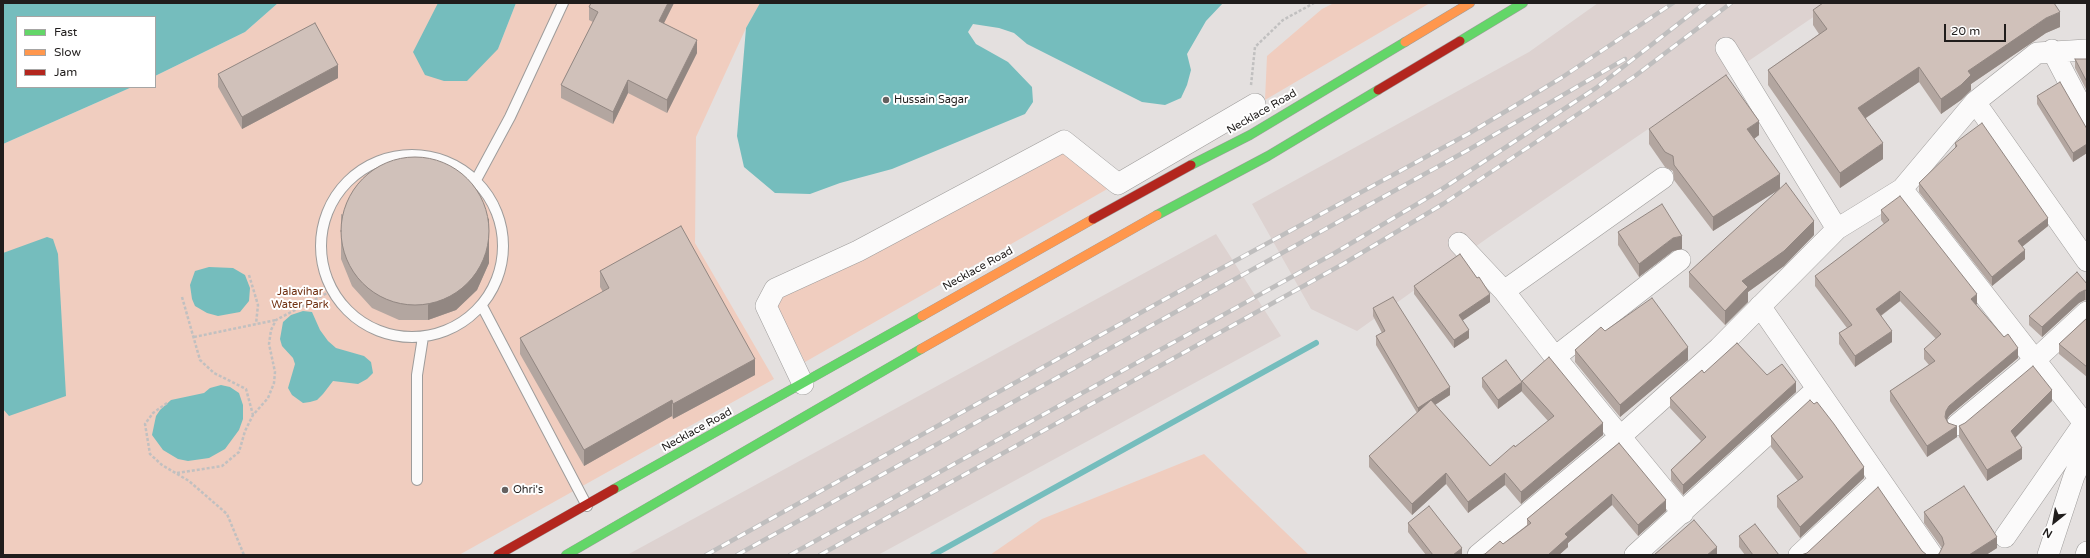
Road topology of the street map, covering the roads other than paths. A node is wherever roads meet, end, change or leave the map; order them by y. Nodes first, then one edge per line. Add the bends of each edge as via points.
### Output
1 (564, 3) edge
2 (1470, 3) edge
3 (1524, 3) edge
4 (1726, 48) dead end
5 (2052, 50) junction
6 (2087, 50) edge
7 (1975, 102) junction
8 (1255, 104) road end
9 (2087, 117) edge
10 (1663, 178) dead end
11 (476, 180) junction
12 (1902, 189) junction
13 (1837, 229) junction
14 (1459, 242) dead end
15 (1680, 260) dead end
16 (2087, 261) edge
17 (1504, 291) junction
18 (482, 306) junction
19 (1760, 306) junction
20 (2087, 312) edge
21 (424, 337) junction
22 (1555, 357) junction
23 (2035, 360) junction
24 (803, 384) junction
25 (1817, 389) junction
26 (2085, 421) edge
27 (1957, 425) edge
28 (1620, 436) junction
29 (2087, 448) edge
30 (417, 480) dead end
31 (1880, 480) junction
32 (587, 506) junction
33 (1683, 513) junction
34 (2005, 536) dead end
35 (2087, 552) edge
36 (498, 555) edge
37 (566, 555) edge
38 (1478, 555) edge
39 (1635, 555) edge
40 (1799, 555) edge
41 (1932, 555) edge
42 (2048, 555) edge
43 (2086, 555) edge

1 - 11 lane via 510,117
2 - 24 main road, Necklace Road via 1250,134 1158,182
3 - 37 main road via 1268,156 1172,206
4 - 13 street
5 - 6 street
5 - 7 street via 2037,53
5 - 9 street
7 - 12 street
7 - 16 street
8 - 24 street via 1118,184 1064,141 858,251 775,289 766,306
10 - 17 street
11 - 18 lane via 493,202 502,228 504,256 496,282
11 - 21 lane via 448,161 415,154 382,159 353,175 331,201 321,232 322,266 336,297 359,321 390,334
12 - 13 street
12 - 23 street
13 - 19 street
14 - 17 street
15 - 22 street
17 - 22 street
18 - 21 lane via 456,327
18 - 32 lane
19 - 25 street
19 - 28 street via 1719,348
20 - 23 street
21 - 30 lane via 417,375
22 - 28 street
23 - 26 street
23 - 27 street
24 - 32 main road, Necklace Road
25 - 31 street
25 - 33 street
26 - 34 street
28 - 33 street
28 - 38 street
29 - 42 street via 2074,476
31 - 40 street
31 - 41 street
32 - 36 main road, Necklace Road
33 - 39 street
35 - 43 street

